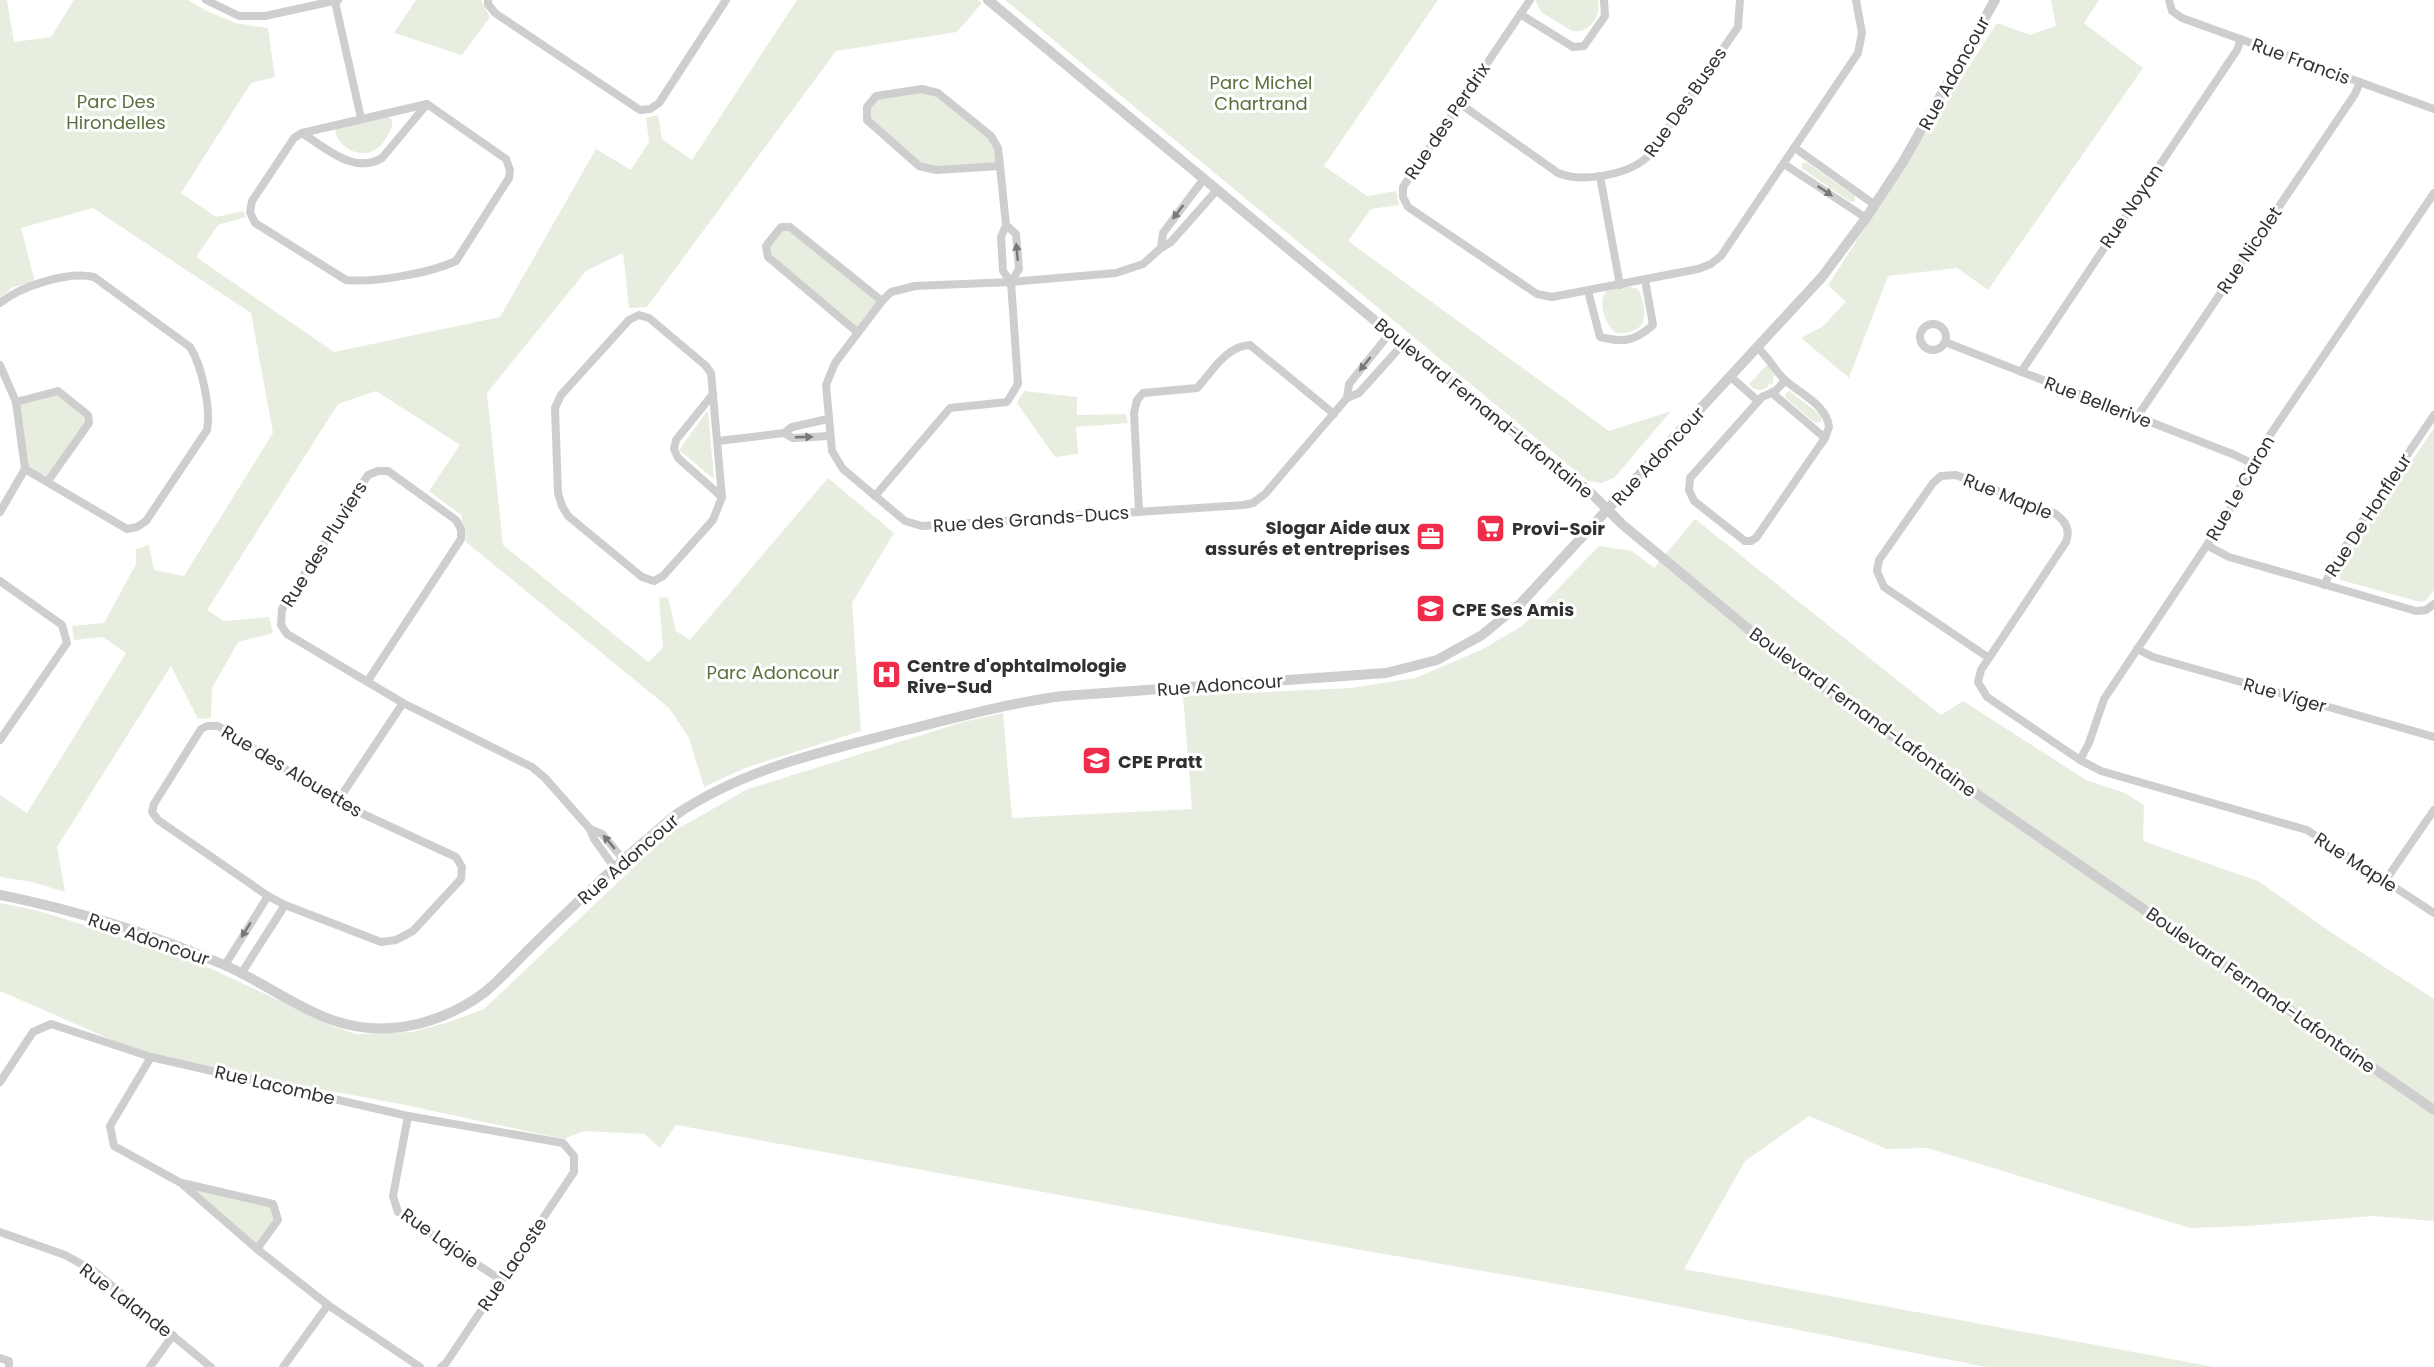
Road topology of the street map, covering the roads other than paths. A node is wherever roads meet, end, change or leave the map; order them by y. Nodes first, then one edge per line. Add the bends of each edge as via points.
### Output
1 (206, 0) edge
2 (488, 0) edge
3 (726, 0) edge
4 (988, 0) edge
5 (1530, 0) edge
6 (1604, 0) edge
7 (1740, 0) edge
8 (1856, 0) edge
9 (1995, 0) edge
10 (337, 1) edge
11 (2170, 4) edge
12 (1520, 14) junction
13 (2241, 39) junction
14 (2360, 82) junction
15 (1460, 103) junction
16 (427, 104) junction
17 (2434, 108) edge
18 (361, 118) junction
19 (302, 134) junction
20 (1795, 148) junction
21 (1784, 164) junction
22 (1000, 166) junction
23 (1600, 176) junction
24 (1203, 180) junction
25 (1216, 191) junction
26 (2434, 193) edge
27 (1875, 206) junction
28 (1866, 218) junction
29 (1006, 225) junction
30 (1161, 248) junction
31 (1645, 280) junction
32 (1011, 282) junction
33 (1620, 285) junction
34 (1588, 291) junction
35 (882, 301) junction
36 (0, 303) edge
37 (857, 332) junction
38 (1390, 333) junction
39 (1945, 342) dead end
40 (1403, 344) junction
41 (1758, 348) junction
42 (0, 365) edge
43 (2021, 372) junction
44 (1731, 377) junction
45 (1785, 381) junction
46 (1772, 393) junction
47 (713, 394) junction
48 (1347, 398) junction
49 (1758, 401) junction
50 (16, 402) junction
51 (1334, 414) junction
52 (2434, 415) edge
53 (2137, 417) junction
54 (828, 419) junction
55 (784, 433) junction
56 (830, 436) junction
57 (1825, 438) junction
58 (718, 441) junction
59 (2251, 463) junction
60 (25, 469) junction
61 (48, 481) junction
62 (875, 496) junction
63 (722, 497) junction
64 (1608, 510) junction
65 (0, 512) edge
66 (1139, 512) junction
67 (2208, 546) junction
68 (0, 581) edge
69 (2324, 585) junction
70 (2434, 604) edge
71 (2137, 649) junction
72 (1989, 658) junction
73 (367, 682) junction
74 (403, 703) junction
75 (2434, 737) edge
76 (0, 740) edge
77 (2080, 760) junction
78 (337, 802) junction
79 (2434, 810) edge
80 (590, 829) junction
81 (623, 859) junction
82 (614, 867) junction
83 (2385, 881) junction
84 (0, 895) edge
85 (268, 896) junction
86 (285, 905) junction
87 (2434, 914) edge
88 (225, 965) junction
89 (240, 974) junction
90 (151, 1057) junction
91 (0, 1082) edge
92 (2434, 1110) edge
93 (408, 1116) junction
94 (574, 1156) joint
95 (181, 1183) junction
96 (0, 1232) edge
97 (257, 1249) junction
98 (501, 1280) junction
99 (328, 1305) junction
100 (173, 1335) junction
101 (0, 1358) edge
102 (9, 1367) edge
103 (150, 1367) edge
104 (211, 1367) edge
105 (283, 1367) edge
106 (420, 1367) edge
107 (441, 1367) edge

1 - 10 street via 239,16 265,16
2 - 3 street via 495,13 640,110 660,103
4 - 24 street, Boulevard Fernand-Lafontaine
5 - 12 street, Rue des Perdrix
6 - 12 street via 1605,16 1584,45 1573,47
7 - 23 street, Rue Des Buses via 1738,27 1650,154 1634,167
8 - 20 street, Rue des Perdrix via 1862,33 1858,53
9 - 27 street, Rue Adoncour
10 - 18 street
11 - 13 street, Rue Francis via 2182,18
12 - 15 street, Rue des Perdrix
13 - 14 street, Rue Francis
13 - 43 street, Rue Noyan
14 - 17 street, Rue Francis
14 - 53 street, Rue Nicolet
15 - 23 street, Rue Des Buses via 1558,173 1569,178
15 - 34 street, Rue des Perdrix via 1402,187 1408,207 1537,294 1552,297
16 - 18 street
16 - 19 street via 382,158 373,163 353,164
16 - 19 street via 506,159 510,170 510,178 456,261 441,267 362,282 346,280 255,223 250,212 252,201 294,138
18 - 19 street
20 - 21 street, Rue des Perdrix
20 - 27 street
21 -> 28 street
21 - 31 street, Rue des Perdrix via 1721,256 1698,269
22 - 22 street via 998,148 991,136 938,93 922,89 876,96 867,106 867,120 919,166 936,170
22 - 29 street
23 - 33 street
24 - 25 street, Boulevard Fernand-Lafontaine
24 -> 30 street via 1162,233
25 - 30 street, Rue des Grands-Ducs via 1171,242
25 - 38 street, Boulevard Fernand-Lafontaine
26 - 59 street, Rue Le Caron
27 - 28 street, Rue Adoncour
28 - 41 street, Rue Adoncour via 1822,277
29 - 32 street via 1001,237 1003,271
32 -> 29 street via 1019,269 1016,234
30 - 32 street, Rue des Grands-Ducs via 1143,264 1116,273
31 - 33 street, Rue des Perdrix
31 - 34 street via 1653,325 1640,337 1618,342 1600,337
32 - 35 street, Rue des Grands-Ducs via 915,286 891,292
32 - 62 street via 1018,384 1007,402 950,408
33 - 34 street, Rue des Perdrix
35 - 37 street, Rue des Grands-Ducs
35 - 37 street via 790,227 780,227 766,246 768,257
36 - 61 street via 23,288 82,274 94,277 190,347 196,357 209,417 207,430 146,521 127,529
37 - 54 street, Rue des Grands-Ducs via 835,363 826,386
38 - 40 street, Boulevard Fernand-Lafontaine
38 -> 48 street, Rue des Grands-Ducs via 1349,384
39 - 43 street, Rue Bellerive
40 - 48 street, Rue des Grands-Ducs via 1359,393
40 - 64 street, Boulevard Fernand-Lafontaine
41 - 44 street, Rue Adoncour
41 - 45 street
42 - 50 street
43 - 53 street, Rue Bellerive
44 - 49 street
44 - 64 street, Rue Adoncour
45 - 46 street
45 - 57 street via 1827,415 1829,427
46 - 49 street
46 - 57 street
47 - 58 street
47 - 63 street via 676,440 674,449 678,458
47 - 63 street via 711,373 705,365 649,318 639,315 629,320 561,395 555,408 558,493 568,516 642,577 654,581 713,520
48 - 51 street, Rue des Grands-Ducs
49 - 57 street via 1694,471 1688,486 1694,501 1742,540 1756,538
50 - 60 street
50 - 61 street via 58,391 88,415 89,423
51 - 66 street, Rue des Grands-Ducs via 1265,494 1252,503
51 - 66 street via 1250,345 1229,352 1197,388 1143,393 1134,413
52 - 69 street, Rue De Honfleur via 2337,558
53 - 59 street, Rue Bellerive
54 - 55 street via 792,427
54 - 56 street, Rue des Grands-Ducs
55 -> 56 street via 794,438
55 - 58 street
56 - 62 street, Rue des Grands-Ducs via 832,451 843,468
58 - 63 street
59 - 67 street, Rue Le Caron
60 - 61 street
60 - 65 street
62 - 66 street, Rue des Grands-Ducs via 905,521 922,526
64 - 81 street, Rue Adoncour via 1521,603 1482,635 1437,660 1386,673 1016,702 841,747 755,775 677,814
64 - 92 street, Boulevard Fernand-Lafontaine via 1798,670
67 - 69 street via 2229,557
67 - 71 street, Rue Le Caron
68 - 76 street via 63,625 67,643
69 - 70 street via 2416,610 2426,610
71 - 75 street, Rue Viger via 2153,657
71 - 77 street, Rue Le Caron via 2104,699
72 - 72 street, Rue Maple via 2066,542 2067,525 2054,513 1956,475 1941,476 1880,560 1878,577 1884,587
72 - 77 street, Rue Maple via 1978,677 1983,693
73 - 73 street, Rue des Pluviers via 287,634 280,616 368,475 388,471 456,520 461,529 460,539
73 - 74 street, Rue des Pluviers
74 - 78 street
74 - 80 street, Rue des Pluviers via 532,766
77 - 83 street, Rue Maple via 2107,773 2307,830
78 - 85 street, Rue des Alouettes via 218,726 201,729 152,812
78 - 86 street, Rue des Alouettes via 456,857 462,867 461,879 413,931 396,940 381,942
79 - 83 street
81 -> 80 street, Rue des Pluviers via 602,834
80 - 82 street, Rue des Pluviers
81 - 82 street, Rue Adoncour
82 - 89 street, Rue Adoncour via 484,992 454,1011 426,1022 361,1028 329,1021
83 - 87 street, Rue Maple
84 - 88 street, Rue Adoncour via 38,902
85 - 86 street, Rue des Alouettes
85 -> 88 street
86 - 89 street
88 - 89 street, Rue Adoncour
90 - 91 street, Rue Lacombe via 51,1024 33,1032
90 - 93 street, Rue Lacombe
90 - 95 street via 110,1126 114,1146
93 - 94 street, Rue Lacombe via 563,1143
93 - 98 street, Rue Lajoie via 393,1196 398,1212
94 - 98 street, Rue Lacoste via 574,1172
95 - 97 street
95 - 97 street via 273,1204 278,1220
96 - 100 street, Rue Lalande via 65,1255 94,1271
97 - 99 street
98 - 107 street, Rue Lacoste
99 - 105 street
99 - 106 street
100 - 103 street
100 - 104 street, Rue Lalande
101 - 102 street via 9,1361

